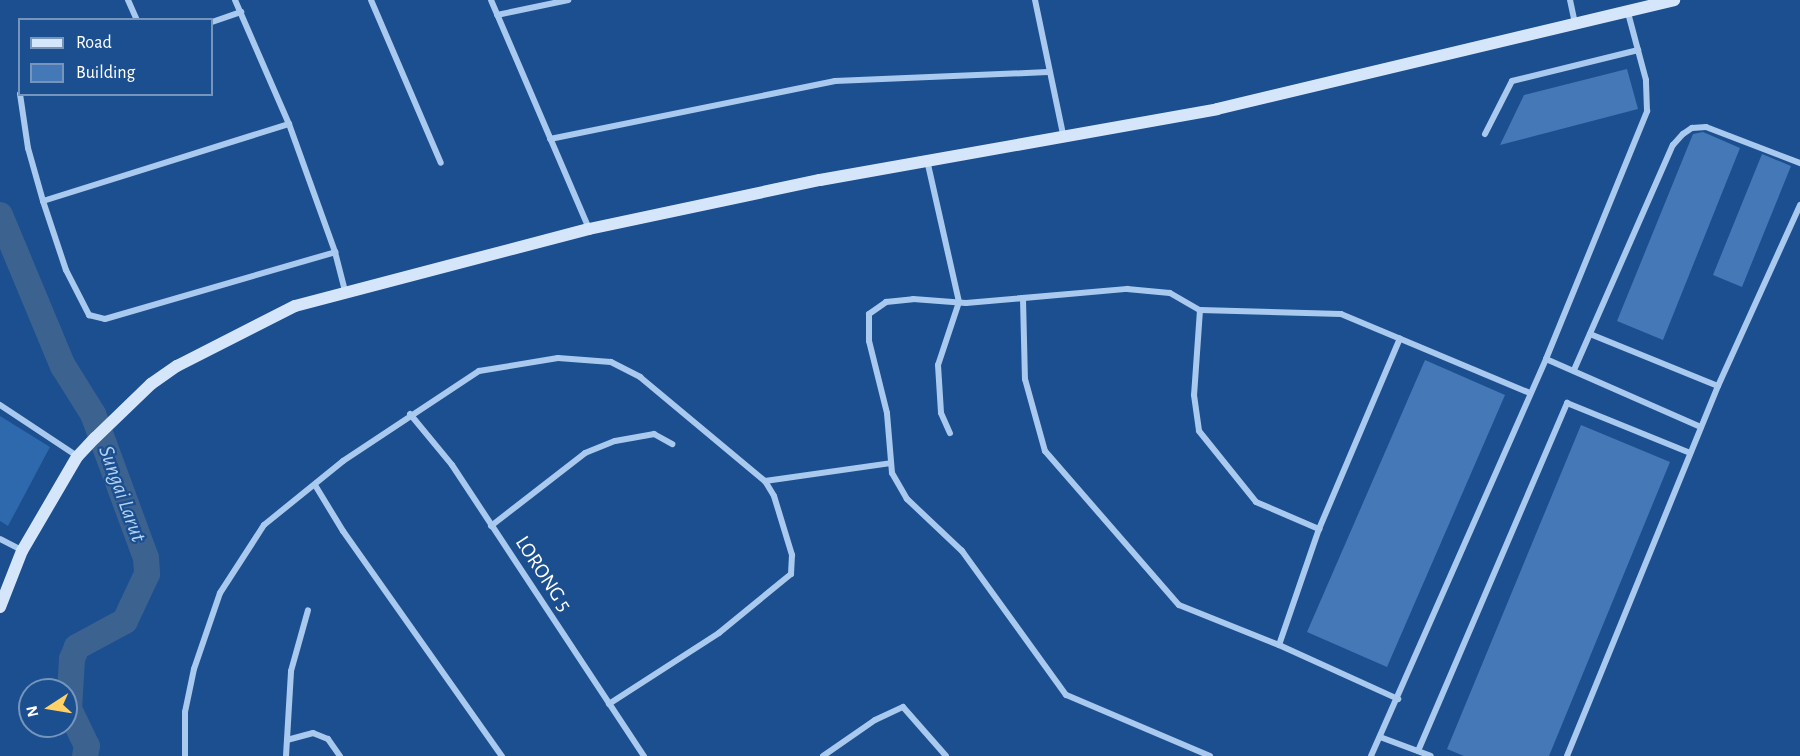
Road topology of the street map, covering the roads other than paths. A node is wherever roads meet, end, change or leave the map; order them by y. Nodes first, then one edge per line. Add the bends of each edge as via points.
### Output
1 (128, 0) edge
2 (235, 0) edge
3 (371, 0) edge
4 (491, 0) edge
5 (568, 0) edge
6 (1035, 0) edge
7 (1570, 0) edge
8 (1674, 0) edge
9 (241, 12) junction
10 (1628, 13) junction
11 (497, 15) junction
12 (136, 18) edge
13 (213, 22) edge
14 (1575, 24) junction
15 (1638, 50) junction
16 (1048, 72) junction
17 (20, 96) edge
18 (289, 124) junction
19 (1063, 134) junction
20 (1485, 134) dead end
21 (550, 140) junction
22 (927, 160) junction
23 (1800, 163) edge
24 (441, 164) dead end
25 (43, 201) junction
26 (1800, 205) edge
27 (589, 229) junction
28 (336, 252) junction
29 (345, 291) junction
30 (1023, 299) junction
31 (959, 302) junction
32 (1200, 310) junction
33 (1590, 334) junction
34 (1400, 338) junction
35 (1546, 359) junction
36 (1574, 370) junction
37 (1718, 386) junction
38 (1530, 393) junction
39 (0, 405) edge
40 (410, 414) junction
41 (1701, 427) junction
42 (950, 433) dead end
43 (672, 444) dead end
44 (1690, 453) junction
45 (77, 457) junction
46 (891, 463) junction
47 (765, 481) junction
48 (315, 485) junction
49 (491, 526) junction
50 (1319, 529) junction
51 (0, 539) edge
52 (22, 551) junction
53 (0, 607) edge
54 (308, 610) dead end
55 (1279, 645) junction
56 (1398, 699) junction
57 (609, 704) junction
58 (1380, 737) junction
59 (287, 740) junction
60 (1418, 751) junction
61 (185, 756) edge
62 (286, 756) edge
63 (340, 756) edge
64 (502, 756) edge
65 (644, 756) edge
66 (823, 756) edge
67 (946, 756) edge
68 (1210, 756) edge
69 (1371, 756) edge
70 (1431, 756) edge
71 (1567, 756) edge

1 - 12 street
2 - 9 street
3 - 24 street
4 - 11 street
5 - 11 street
6 - 16 street
7 - 14 street
8 - 10 street
9 - 13 street
9 - 18 street
10 - 14 street
10 - 15 street
11 - 21 street
14 - 19 street via 1218,109
15 - 20 street via 1512,81
15 - 35 street via 1646,80 1647,111
16 - 19 street
16 - 21 street via 835,81
17 - 25 street via 28,148
18 - 25 street
18 - 28 street
19 - 22 street
21 - 27 street
22 - 27 street
22 - 31 street
23 - 33 street via 1706,127 1692,128 1683,134 1673,145
25 - 28 street via 66,270 89,315 105,320
26 - 37 street
27 - 29 street
28 - 29 street
29 - 45 street via 296,306 229,338 160,378
30 - 31 street
30 - 32 street via 1126,289 1170,293
30 - 55 street via 1025,379 1045,450 1179,605
31 - 42 street via 938,365 940,413
31 - 46 street via 886,302 869,314 869,341 888,413
32 - 34 street via 1341,314
32 - 50 street via 1194,396 1199,431 1256,502
33 - 36 street
33 - 37 street
34 - 38 street
34 - 50 street
35 - 36 street
35 - 38 street
36 - 41 street
37 - 41 street
38 - 56 street
39 - 45 street
40 - 47 street via 479,371 575,357 611,362 640,377
40 - 48 street
40 - 49 street, LORONG 5 via 452,465
41 - 44 street
43 - 49 street via 654,434 615,441 585,453
44 - 60 street via 1567,403
44 - 71 street
45 - 52 street
46 - 47 street
46 - 68 street via 895,484 962,551 1066,694
47 - 57 street via 774,496 792,555 791,574 719,633
48 - 61 street via 264,525 220,593 194,669 185,712
48 - 64 street via 343,531
49 - 57 street, LORONG 5
50 - 55 street
51 - 52 street
52 - 53 street
54 - 59 street via 291,670
55 - 56 street
56 - 58 street
57 - 65 street, LORONG 5
58 - 60 street
58 - 69 street
59 - 62 street
59 - 63 street via 313,733 328,739
60 - 70 street
66 - 67 street via 875,720 903,707

